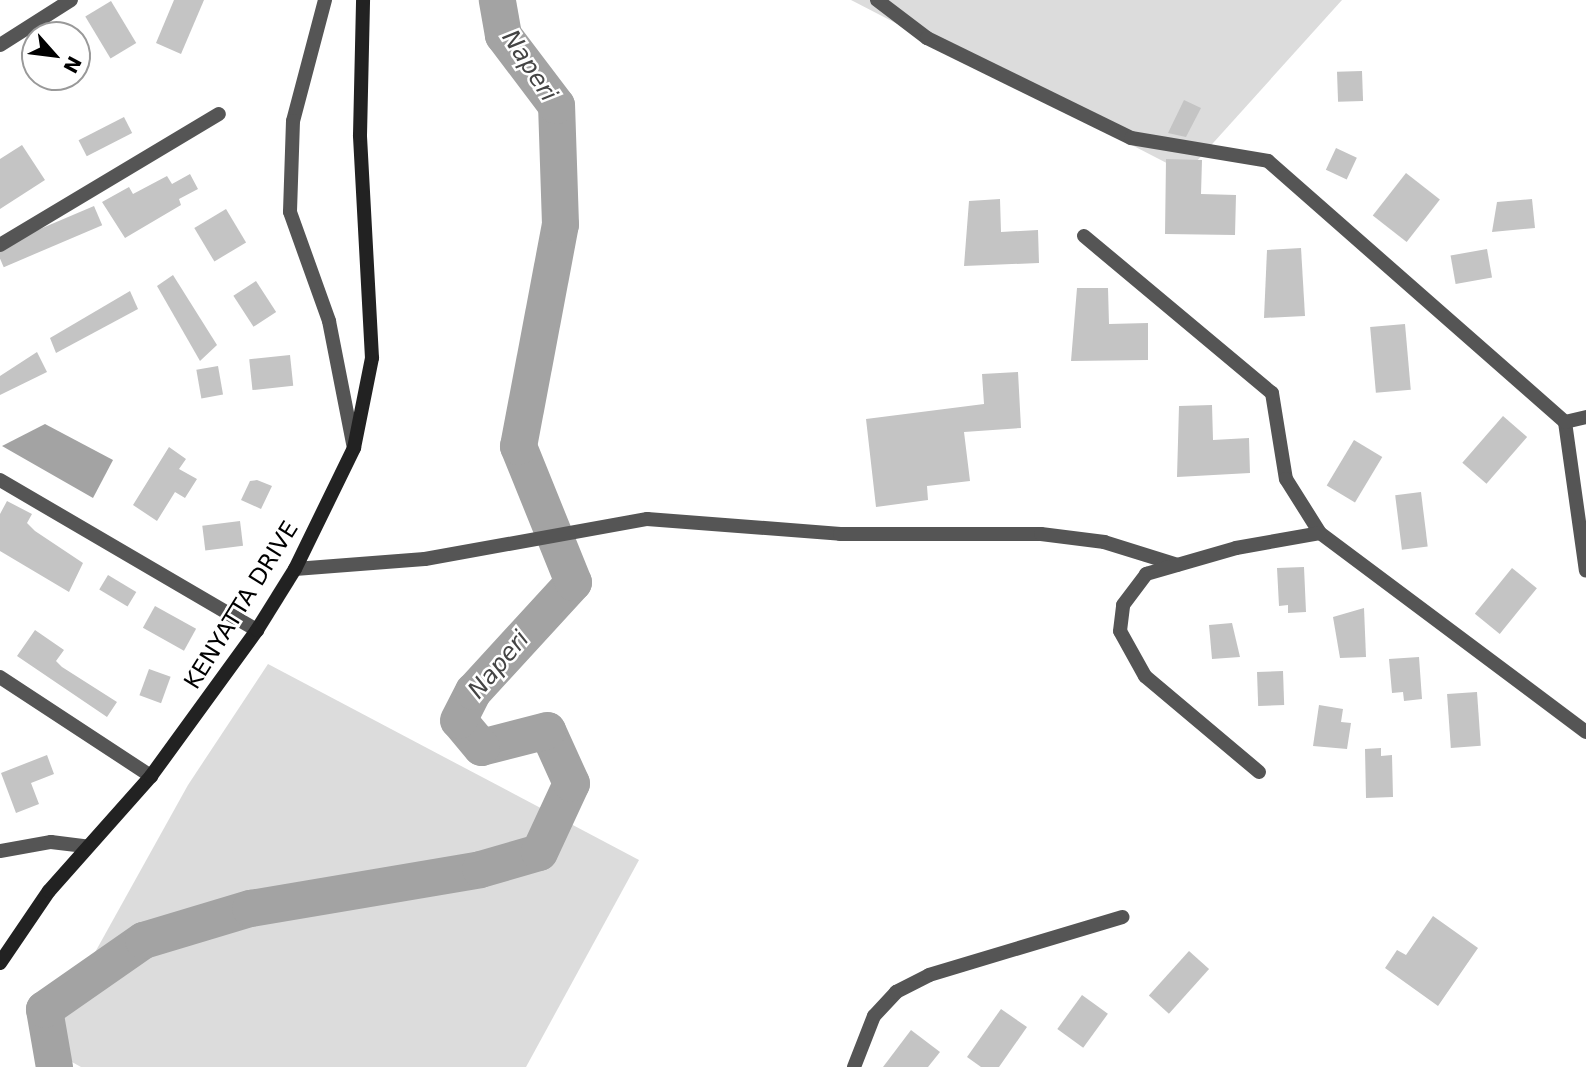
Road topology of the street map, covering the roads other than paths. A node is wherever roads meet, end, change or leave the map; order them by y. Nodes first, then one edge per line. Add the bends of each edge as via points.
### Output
1 (71, 0) edge
2 (325, 0) edge
3 (363, 0) edge
4 (877, 0) edge
5 (0, 45) edge
6 (219, 114) dead end
7 (1084, 236) dead end
8 (0, 245) edge
9 (1586, 417) edge
10 (1565, 422) junction
11 (354, 448) junction
12 (0, 480) edge
13 (1320, 533) junction
14 (1178, 565) junction
15 (295, 569) junction
16 (1586, 571) edge
17 (257, 630) junction
18 (0, 677) edge
19 (1586, 732) edge
20 (1259, 772) dead end
21 (151, 776) junction
22 (85, 846) junction
23 (0, 851) edge
24 (1122, 917) dead end
25 (0, 963) edge
26 (853, 1067) edge

1 - 5 street
2 - 11 street via 293,121 290,212 329,321
3 - 11 main road, KENYATTA DRIVE via 360,135 372,358
4 - 10 street via 927,38 1131,138 1268,161
6 - 8 street
7 - 13 street via 1272,393 1286,479
9 - 10 street
10 - 16 street
11 - 15 main road, KENYATTA DRIVE
12 - 17 street
13 - 14 street
13 - 19 street
14 - 15 street via 1104,542 1041,534 840,534 648,519 425,559
14 - 20 street via 1146,574 1132,588 1120,631 1126,649 1145,676
15 - 17 main road, KENYATTA DRIVE
17 - 21 main road, KENYATTA DRIVE
18 - 21 street
21 - 22 main road, KENYATTA DRIVE
22 - 23 street via 51,842
22 - 25 main road, KENYATTA DRIVE
24 - 26 street via 929,975 896,992 874,1016

